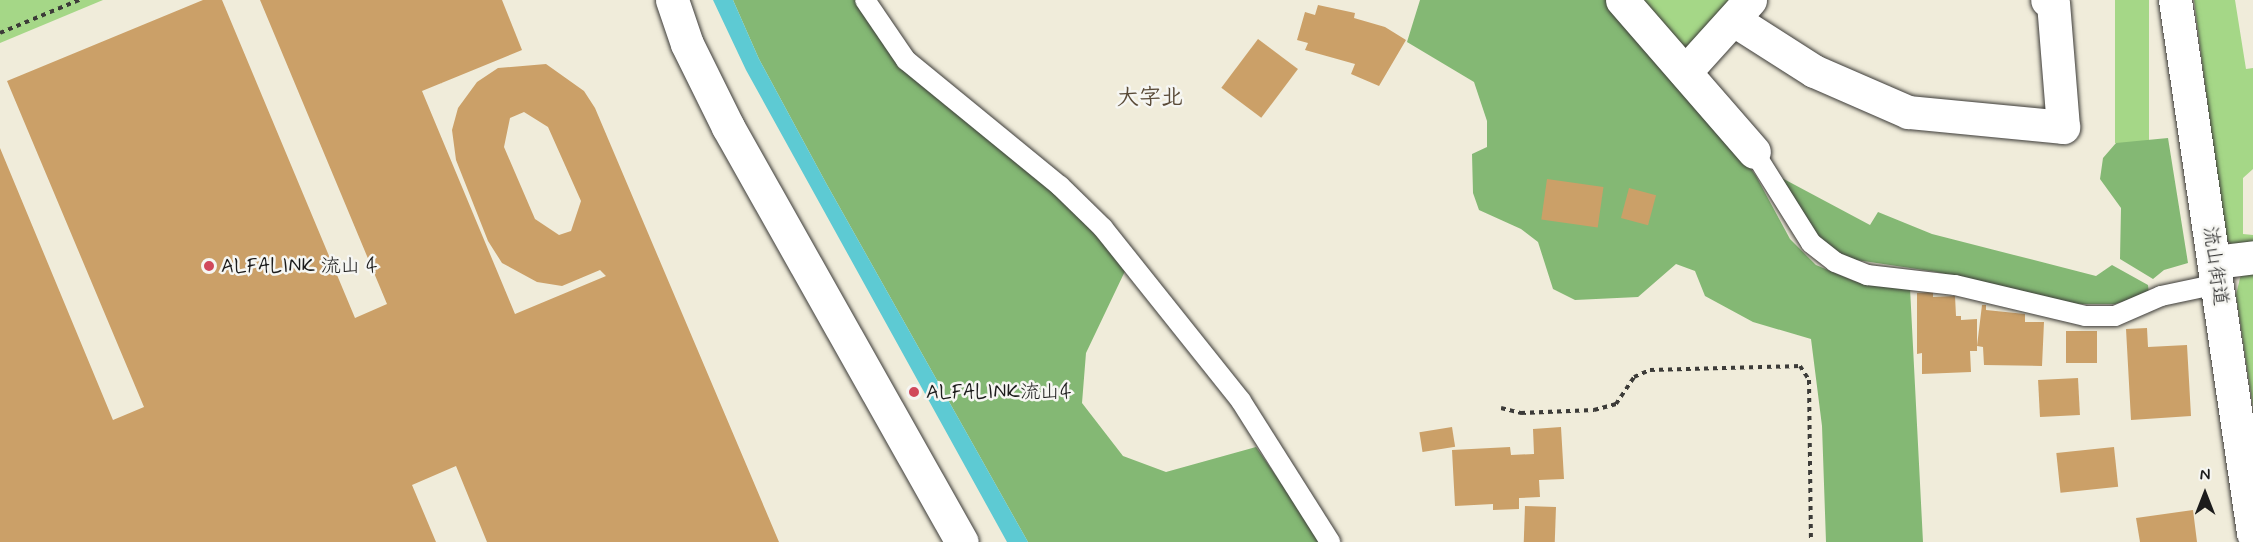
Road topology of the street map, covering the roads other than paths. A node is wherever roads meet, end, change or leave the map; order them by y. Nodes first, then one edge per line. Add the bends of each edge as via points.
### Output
1 (672, 0) edge
2 (865, 0) edge
3 (1622, 0) edge
4 (2047, 0) edge
5 (2175, 0) edge
6 (1742, 10) edge
7 (1685, 72) junction
8 (1754, 152) joint
9 (2253, 257) edge
10 (2216, 273) junction
11 (2253, 533) edge
12 (962, 542) edge
13 (1330, 542) edge

1 - 12 street via 687,44 728,127
2 - 13 lane via 906,60 1060,186 1103,228 1241,401
3 - 7 street
4 - 6 street via 2053,4 2063,127 1908,112 1814,71
5 - 10 street, 流山街道
6 - 7 street
7 - 8 street
8 - 10 lane via 1811,243 1835,262 1867,275 1955,285 2085,316 2115,316
9 - 10 street
10 - 11 street, 流山街道

